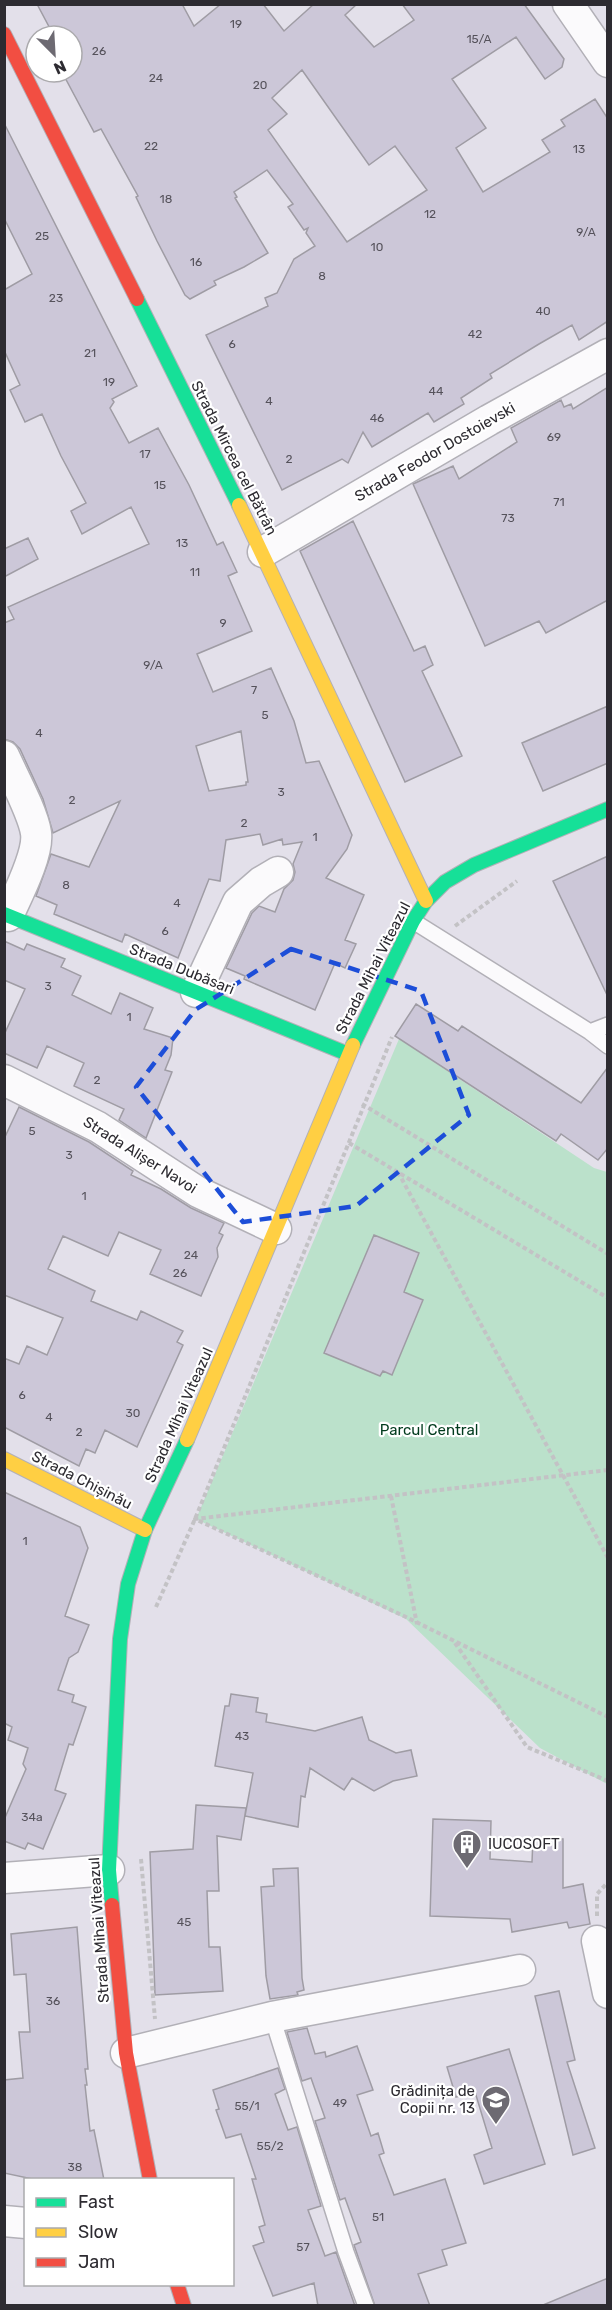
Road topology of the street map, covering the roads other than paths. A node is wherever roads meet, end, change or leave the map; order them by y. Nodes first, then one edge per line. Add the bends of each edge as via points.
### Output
1 (568, 4) edge
2 (4, 34) edge
3 (608, 62) edge
4 (608, 354) edge
5 (263, 552) junction
6 (4, 756) edge
7 (608, 809) edge
8 (278, 872) dead end
9 (426, 901) junction
10 (6, 915) edge
11 (413, 921) junction
12 (196, 992) junction
13 (608, 1025) edge
14 (590, 1032) junction
15 (608, 1046) edge
16 (348, 1054) junction
17 (4, 1080) edge
18 (276, 1229) junction
19 (4, 1459) edge
20 (145, 1530) junction
21 (109, 1870) junction
22 (4, 1878) edge
23 (597, 1941) road end
24 (520, 1971) dead end
25 (608, 1993) edge
26 (272, 2017) junction
27 (126, 2053) junction
28 (150, 2178) edge
29 (4, 2221) edge
30 (24, 2223) edge
31 (178, 2286) edge
32 (184, 2306) edge
33 (366, 2306) edge

1 - 3 street
2 - 5 street, Strada Mircea cel Bătrân
4 - 5 street, Strada Fеodor Dostoievski
5 - 9 street, Strada Mircea cel Bătrân
6 - 10 street via 37,835 27,873
7 - 9 street, Strada Mihai Viteazul via 474,865 445,882
8 - 12 street via 238,902
9 - 11 street, Strada Mihai Viteazul
10 - 12 street, Strada Dubăsari
11 - 14 lane
11 - 16 street, Strada Mihai Viteazul
12 - 16 street, Strada Dubăsari
13 - 14 lane
14 - 15 lane
16 - 18 street, Strada Mihai Viteazul
17 - 18 street, Strada Alișer Navoi via 98,1127 198,1192
18 - 20 street, Strada Mihai Viteazul via 200,1414
19 - 20 street, Strada Chișinău
20 - 21 street, Strada Mihai Viteazul via 128,1584 120,1639
21 - 22 street
21 - 27 street, Strada Mihai Viteazul
23 - 25 street
24 - 26 street
26 - 27 street
26 - 33 lane via 345,2252
27 - 28 street, Strada Mihai Viteazul
29 - 30 street
31 - 32 street

